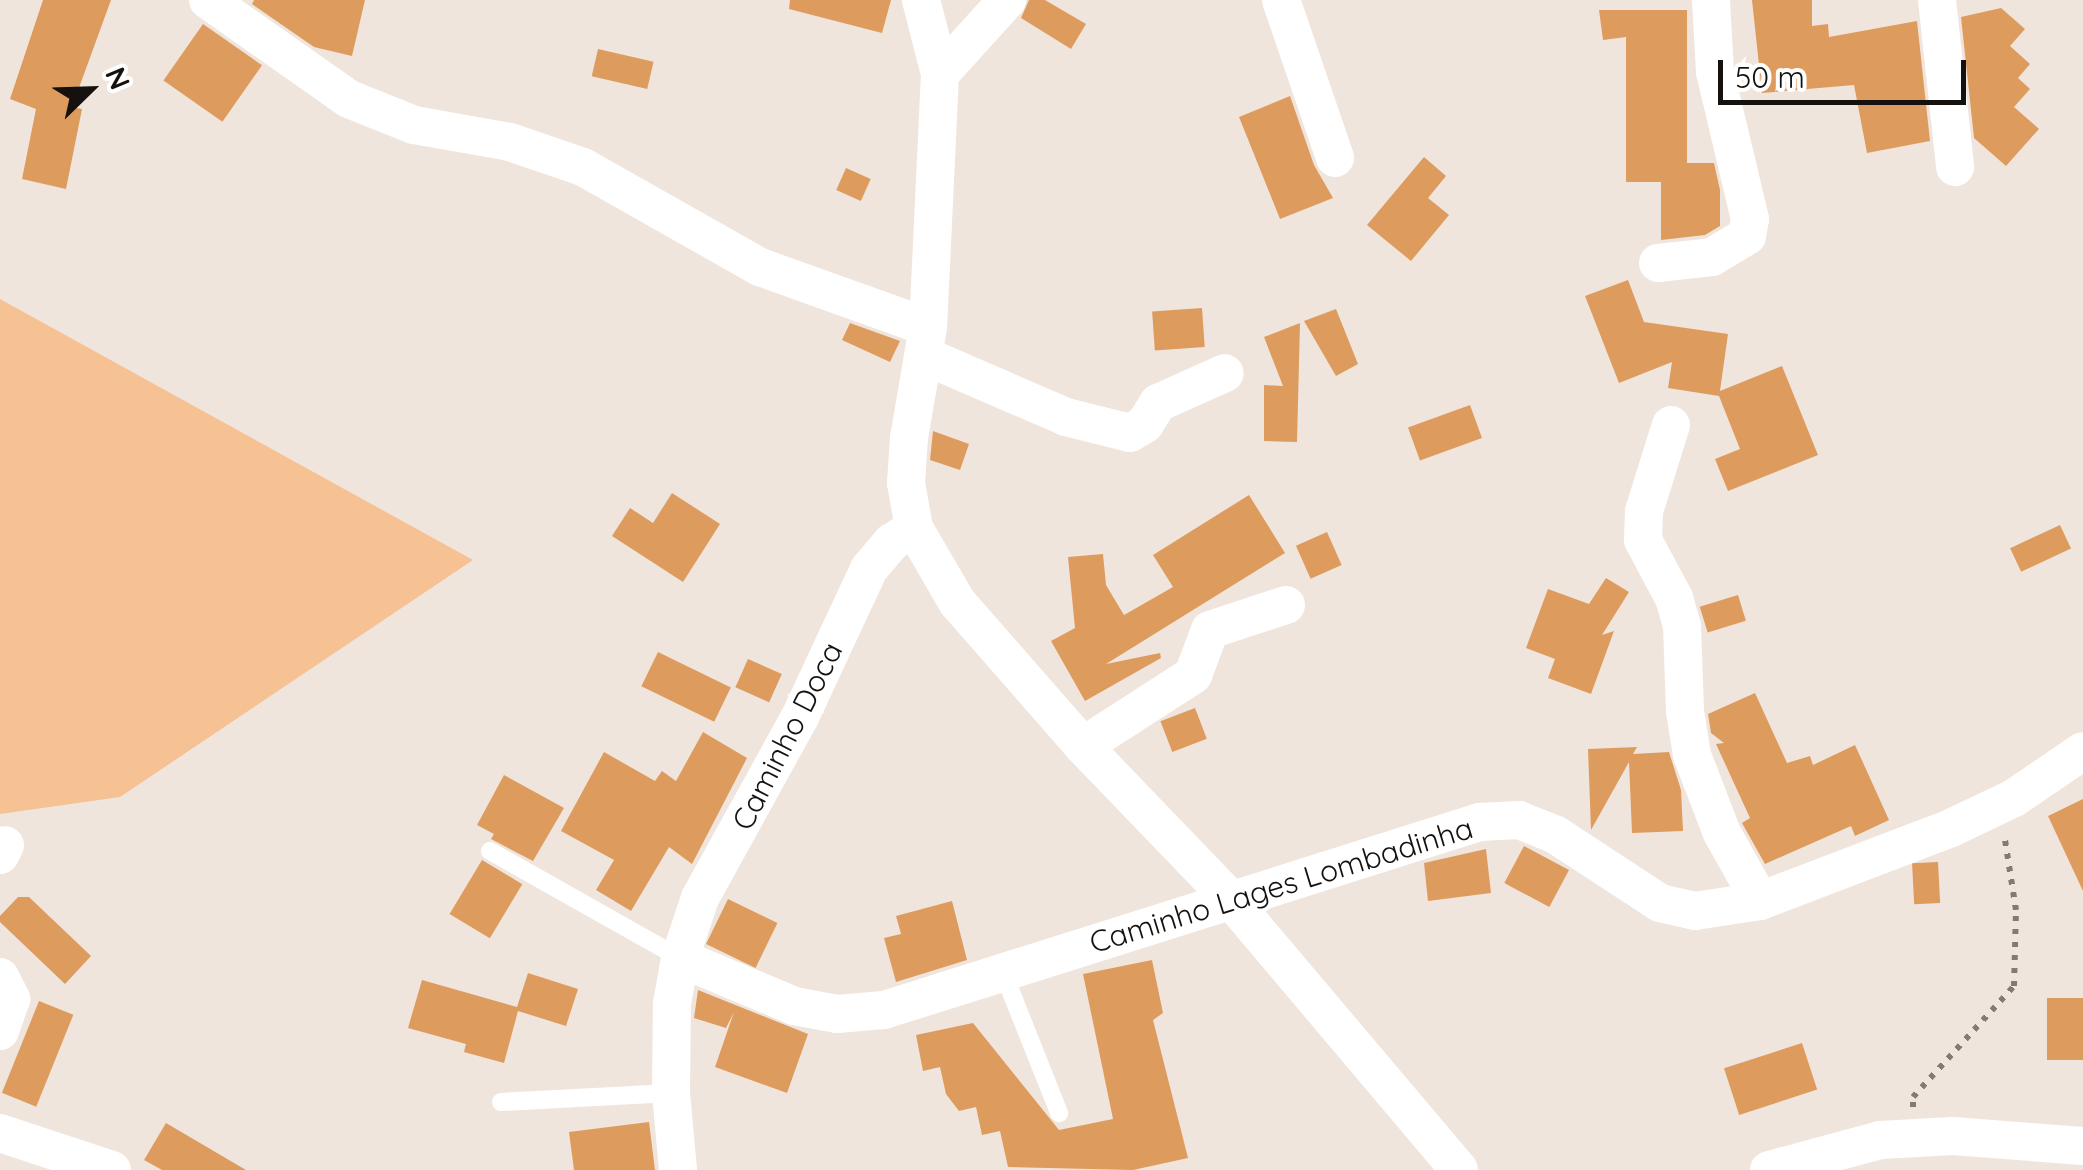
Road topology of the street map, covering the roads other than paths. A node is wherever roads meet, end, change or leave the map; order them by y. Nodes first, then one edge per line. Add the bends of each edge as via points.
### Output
1 (208, 0) edge
2 (921, 0) edge
3 (1007, 0) edge
4 (1280, 0) edge
5 (1712, 0) edge
6 (1944, 1) edge
7 (940, 74) junction
8 (1335, 158) dead end
9 (1954, 167) dead end
10 (1658, 262) dead end
11 (926, 342) junction
12 (1225, 373) dead end
13 (1670, 425) dead end
14 (914, 528) junction
15 (1286, 605) dead end
16 (1083, 746) junction
17 (2083, 752) edge
18 (490, 851) dead end
19 (1232, 900) junction
20 (1760, 901) junction
21 (680, 958) junction
22 (1003, 972) junction
23 (0, 977) edge
24 (0, 1030) edge
25 (670, 1093) junction
26 (501, 1102) dead end
27 (1059, 1113) dead end
28 (0, 1133) edge
29 (2083, 1146) edge
30 (112, 1170) edge
31 (678, 1170) edge
32 (1460, 1170) edge
33 (1769, 1170) edge

1 - 11 street via 349,99 414,125 510,142 583,167 760,267
2 - 7 street
3 - 7 street
4 - 8 street
5 - 10 street via 1715,72 1750,219 1747,236 1712,258
6 - 9 street
7 - 11 street
11 - 12 street via 1066,418 1130,433 1145,424 1158,402
11 - 14 street via 908,438
13 - 20 street via 1642,540 1682,626 1692,755 1722,832
14 - 16 street via 957,602
14 - 21 street, Caminho Doca via 869,569 799,719 700,898
15 - 16 street via 1210,630 1192,675
16 - 19 street
17 - 20 street, Caminho Lages Lombadinha via 2000,805
18 - 21 lane
19 - 20 street, Caminho Lages Lombadinha via 1480,822 1519,820 1556,835 1660,902 1696,911
19 - 22 street, Caminho Lages Lombadinha
19 - 32 street
21 - 22 street, Caminho Lages Lombadinha via 794,1006 837,1014 884,1010
21 - 25 street, Caminho Doca
22 - 27 lane
23 - 24 street via 11,998
25 - 26 lane
25 - 31 street, Caminho Doca
28 - 30 street
29 - 33 street via 1912,1138 1826,1151

